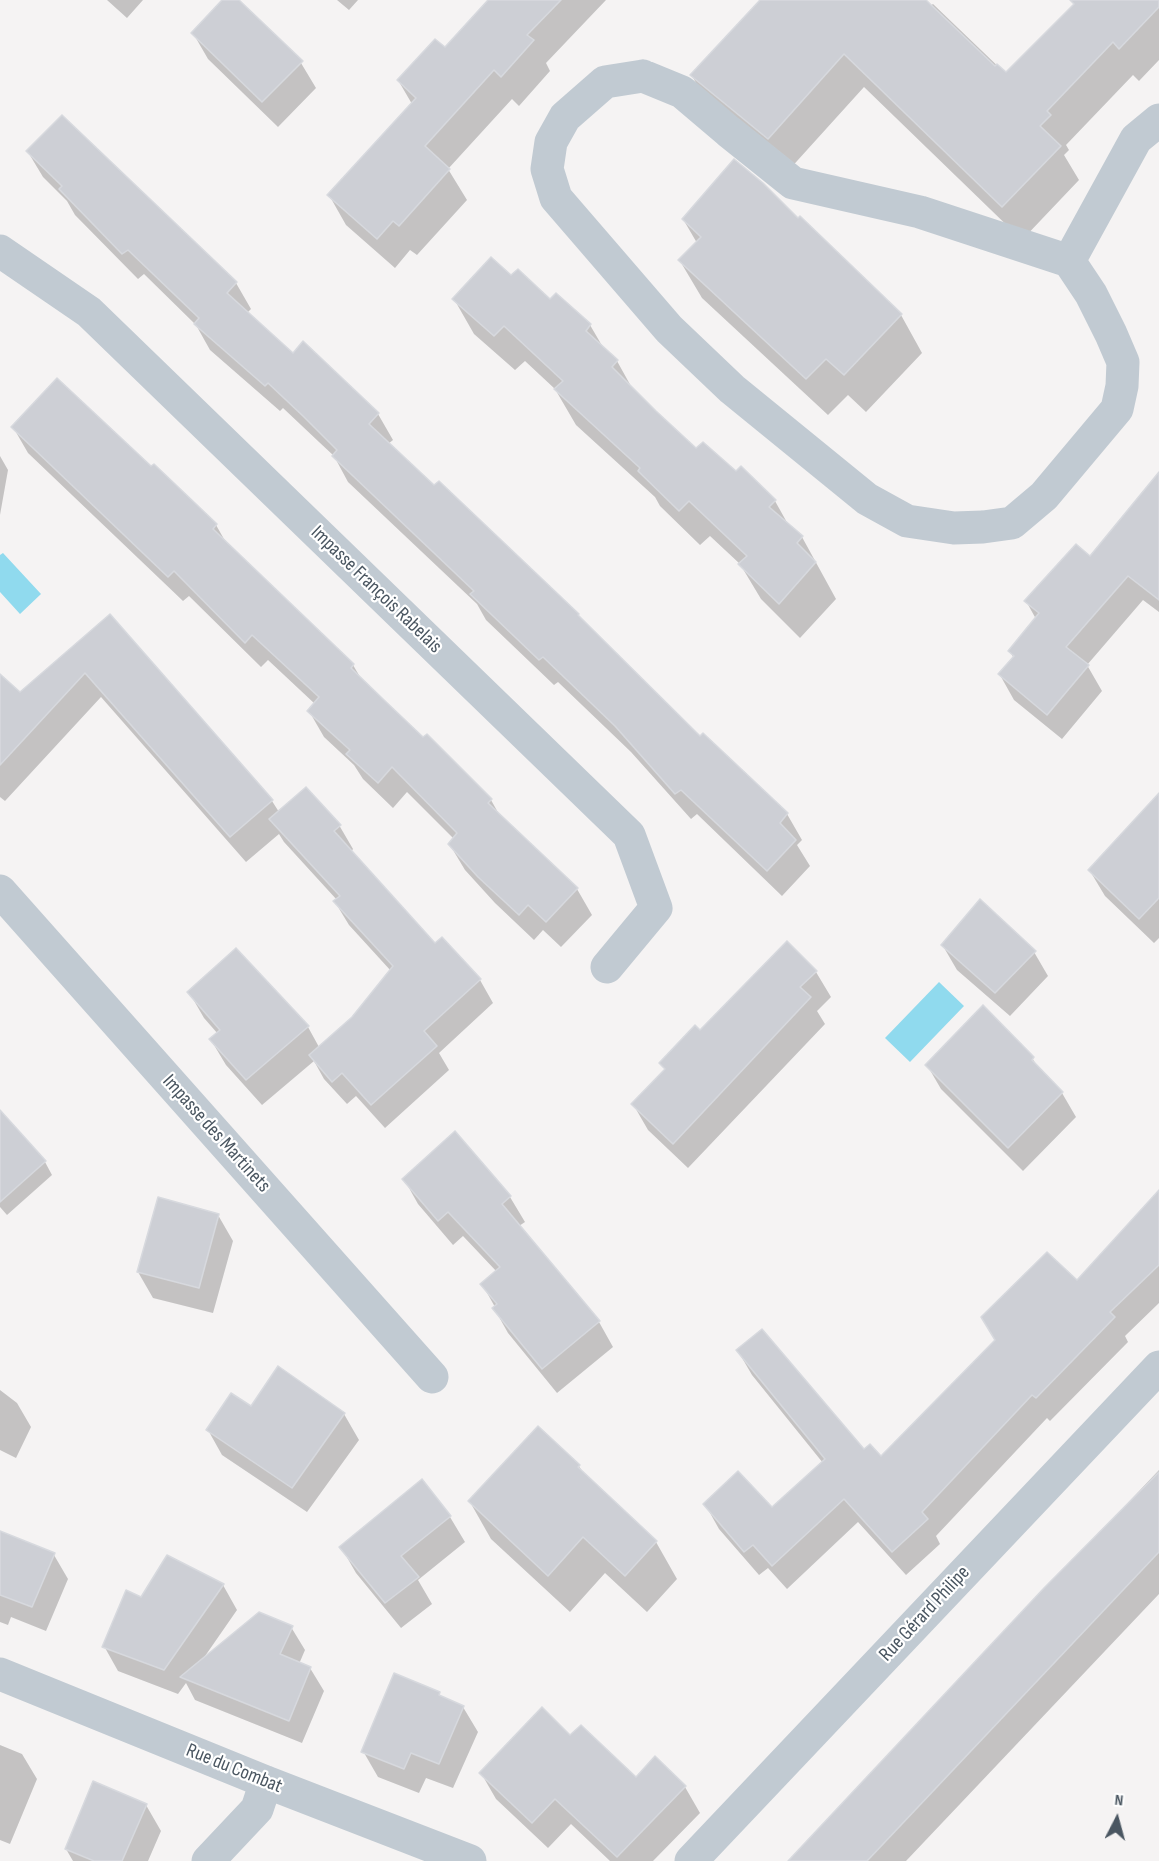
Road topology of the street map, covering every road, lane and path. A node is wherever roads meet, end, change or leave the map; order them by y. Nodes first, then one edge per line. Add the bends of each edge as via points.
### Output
1 (1159, 120) edge
2 (0, 251) edge
3 (1068, 261) junction
4 (0, 891) edge
5 (607, 967) dead end
6 (1159, 1367) edge
7 (432, 1377) dead end
8 (0, 1674) edge
9 (266, 1782) junction
10 (208, 1861) edge
11 (470, 1861) edge
12 (691, 1861) edge

1 - 3 street via 1136,139
2 - 5 street, Impasse François Rabelais via 89,312 630,835 656,908
3 - 3 street via 920,212 793,183 682,92 643,76 605,82 565,117 551,142 547,169 556,198 669,329 732,389 867,499 907,521 954,528 1012,523 1044,496 1117,409 1123,362 1091,294
4 - 7 street, Impasse des Martinets
6 - 12 street, Rue Gérard Philipe
8 - 9 street, Rue du Combat
9 - 10 street via 257,1809
9 - 11 street, Rue du Combat

